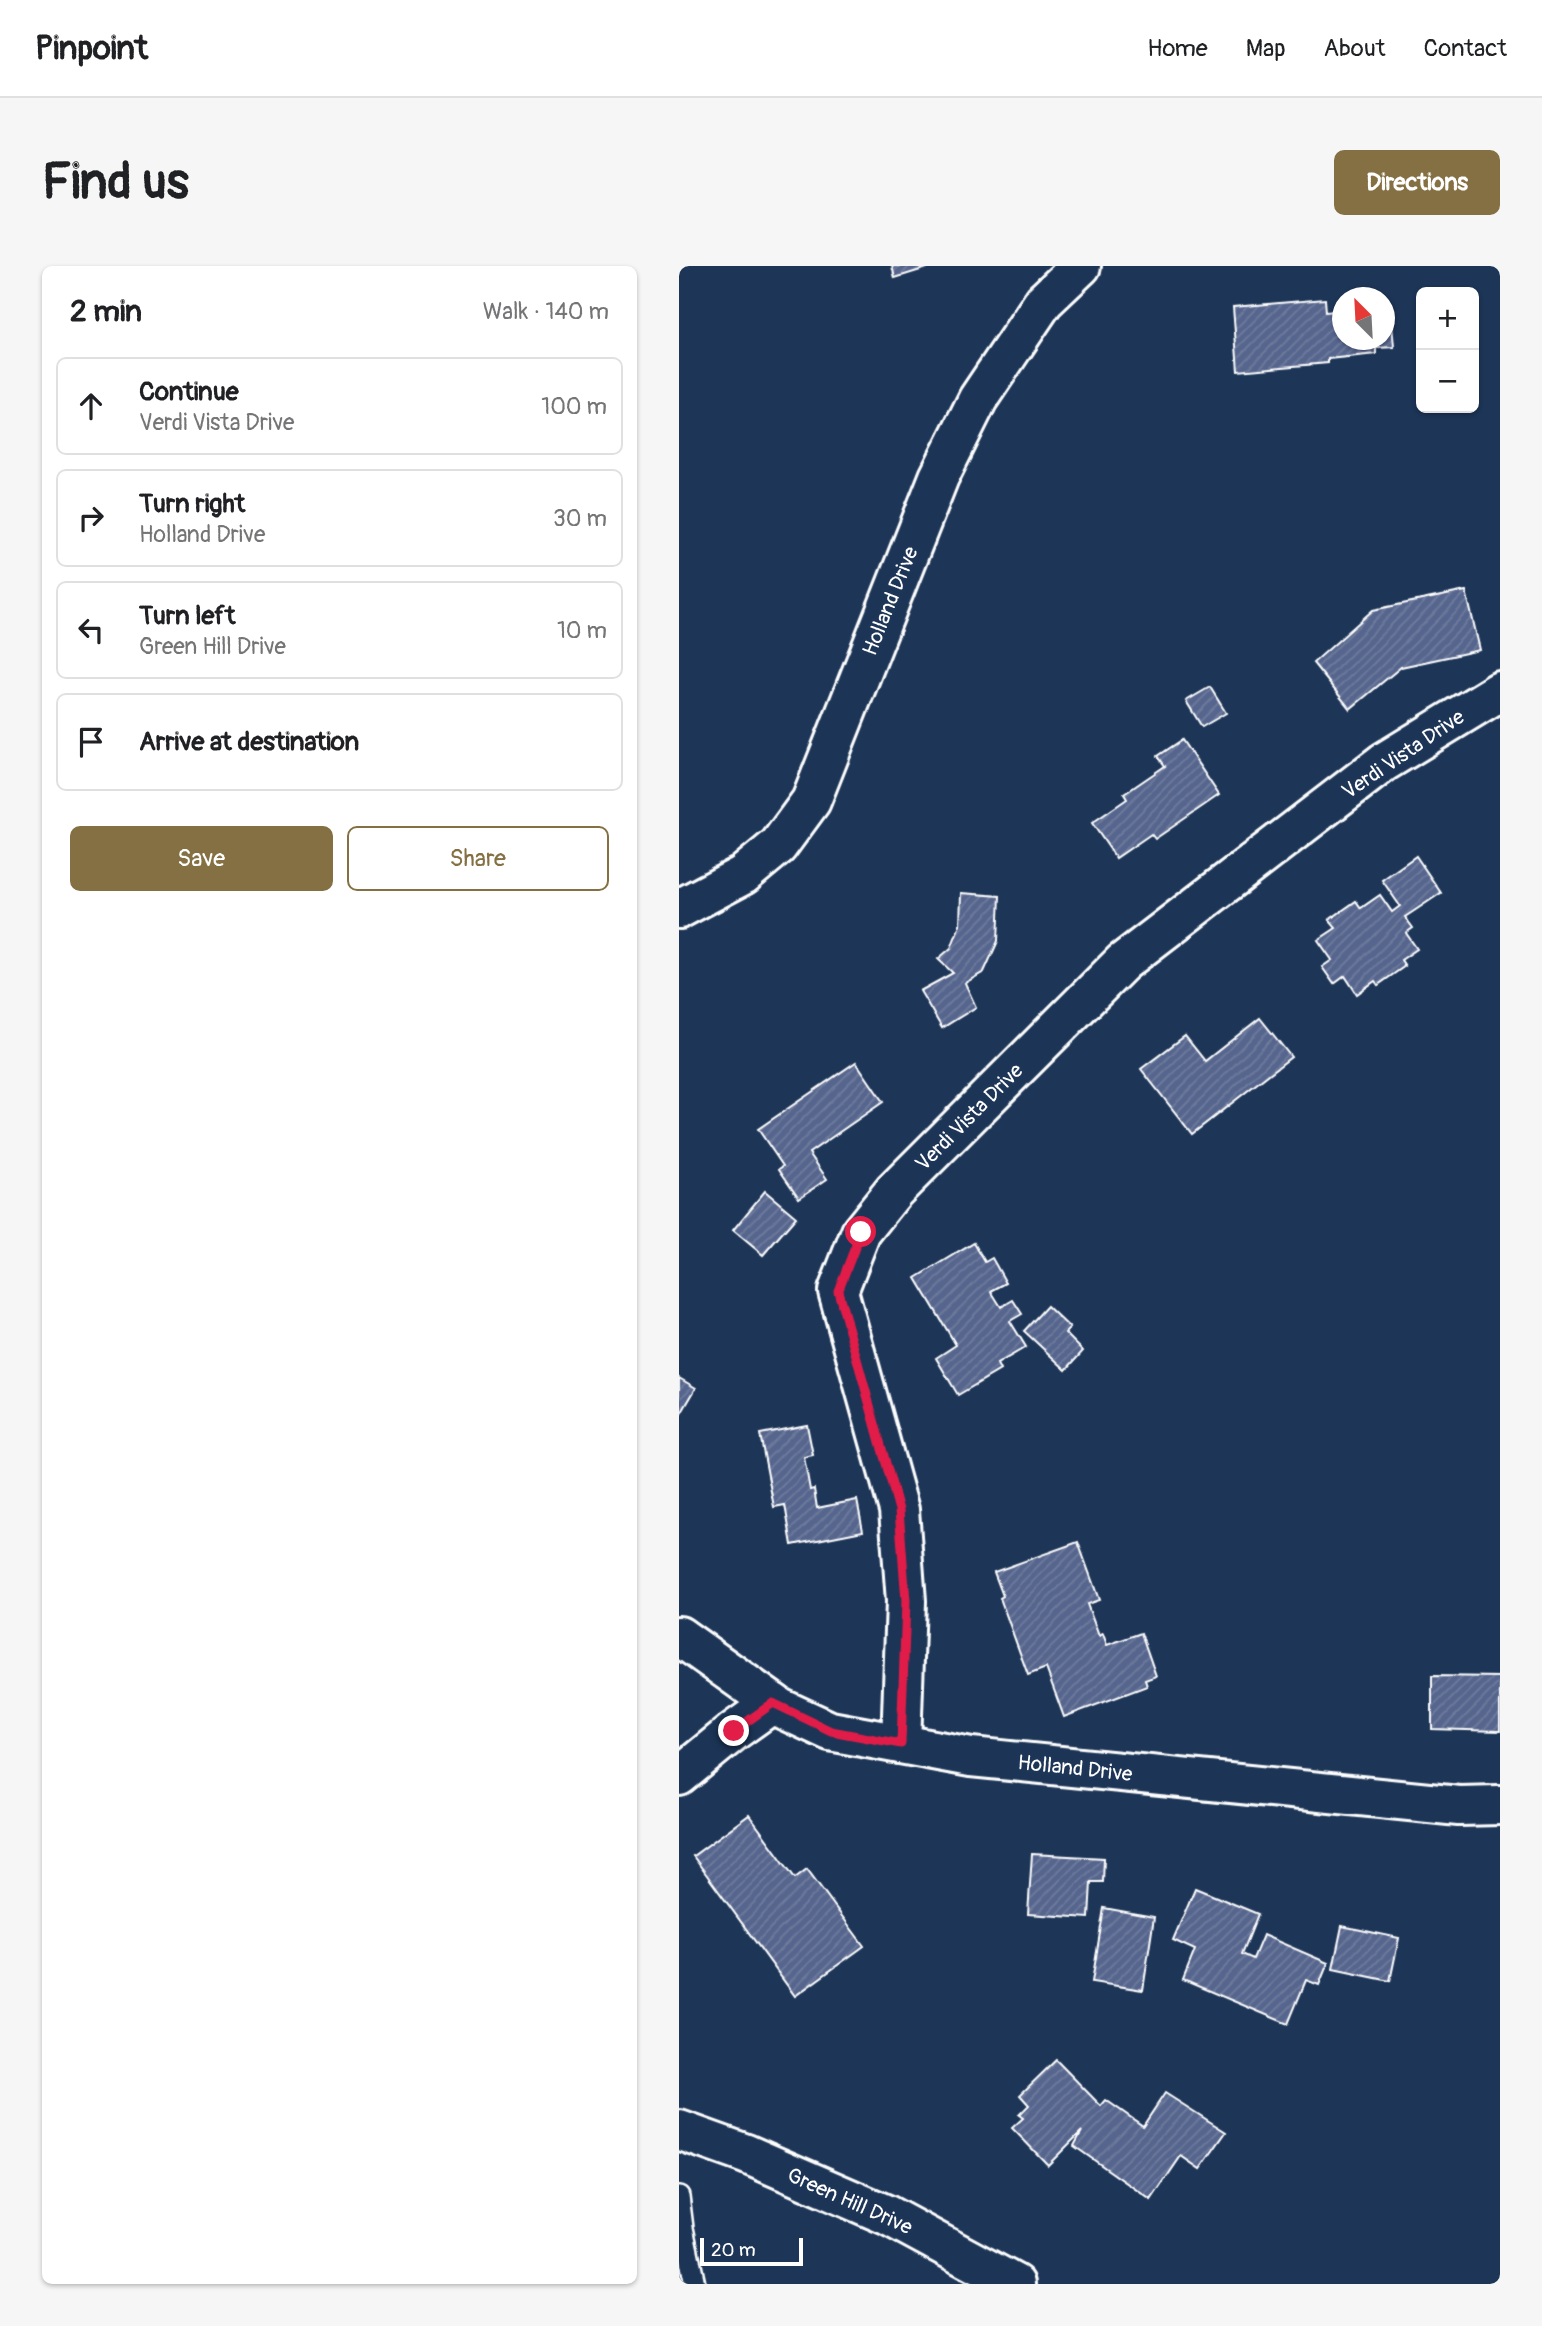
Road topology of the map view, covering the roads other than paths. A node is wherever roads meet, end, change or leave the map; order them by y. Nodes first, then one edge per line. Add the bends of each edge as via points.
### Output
1 (1081, 266) edge
2 (1500, 691) edge
3 (679, 909) edge
4 (679, 1636) edge
5 (773, 1703) junction
6 (901, 1744) junction
7 (679, 1776) edge
8 (1500, 1805) edge
9 (679, 2130) edge
10 (679, 2196) edge
11 (695, 2284) edge
12 (1015, 2284) edge

1 - 3 street, Holland Drive via 1044,301 978,399 939,477 811,801 778,846 743,875
2 - 6 street, Verdi Vista Drive via 1384,762 1123,961 894,1191 861,1232 838,1291 899,1510 906,1601
4 - 5 street, Holland Drive
5 - 6 street, Holland Drive via 831,1731
5 - 7 street
6 - 8 street, Holland Drive via 1025,1763 1459,1806
9 - 12 street, Green Hill Drive via 887,2215
10 - 11 lane

